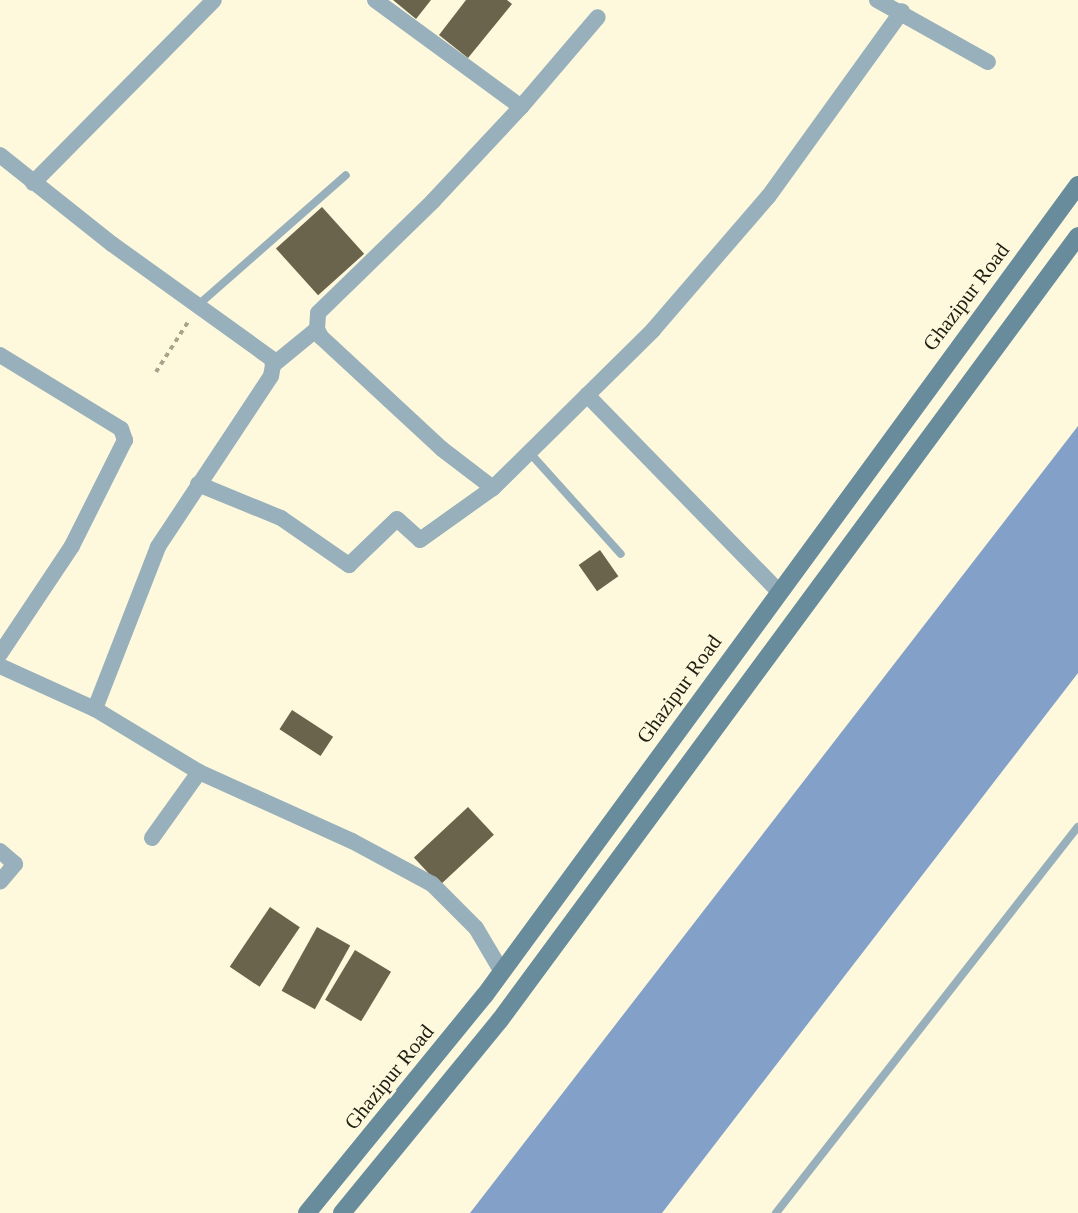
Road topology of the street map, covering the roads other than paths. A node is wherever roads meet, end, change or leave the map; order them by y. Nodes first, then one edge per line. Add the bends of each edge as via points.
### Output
1 (214, 0) edge
2 (375, 0) edge
3 (877, 0) edge
4 (902, 11) junction
5 (598, 17) dead end
6 (988, 62) dead end
7 (521, 108) junction
8 (0, 155) edge
9 (346, 175) dead end
10 (33, 183) junction
11 (1078, 185) edge
12 (1078, 236) edge
13 (197, 306) junction
14 (317, 329) junction
15 (0, 356) edge
16 (273, 365) junction
17 (587, 395) junction
18 (529, 452) junction
19 (198, 484) junction
20 (493, 488) junction
21 (621, 554) dead end
22 (778, 591) junction
23 (0, 654) edge
24 (0, 666) edge
25 (95, 709) junction
26 (199, 772) junction
27 (1078, 826) edge
28 (152, 838) dead end
29 (0, 851) edge
30 (0, 882) edge
31 (502, 972) junction
32 (307, 1213) edge
33 (342, 1213) edge
34 (776, 1213) edge

1 - 10 street
2 - 7 street
3 - 4 street
4 - 6 street
4 - 17 street via 768,197 652,330
5 - 7 street
7 - 14 street via 318,313
8 - 10 street
9 - 13 lane
10 - 13 street
11 - 22 main road, Ghazipur Road
12 - 33 main road via 500,1020
13 - 16 street via 272,359
14 - 16 street
14 - 20 street via 434,441
15 - 23 street via 121,429 125,440 72,546
16 - 19 street via 271,376
17 - 18 street
17 - 22 street
18 - 20 street
18 - 21 lane
19 - 20 street via 281,518 349,565 397,519 420,540
19 - 25 street via 158,547
22 - 31 main road, Ghazipur Road
24 - 25 street
25 - 26 street
26 - 28 street
26 - 31 street via 352,841 432,884 476,928
27 - 34 lane
29 - 30 street via 15,864
31 - 32 main road, Ghazipur Road

